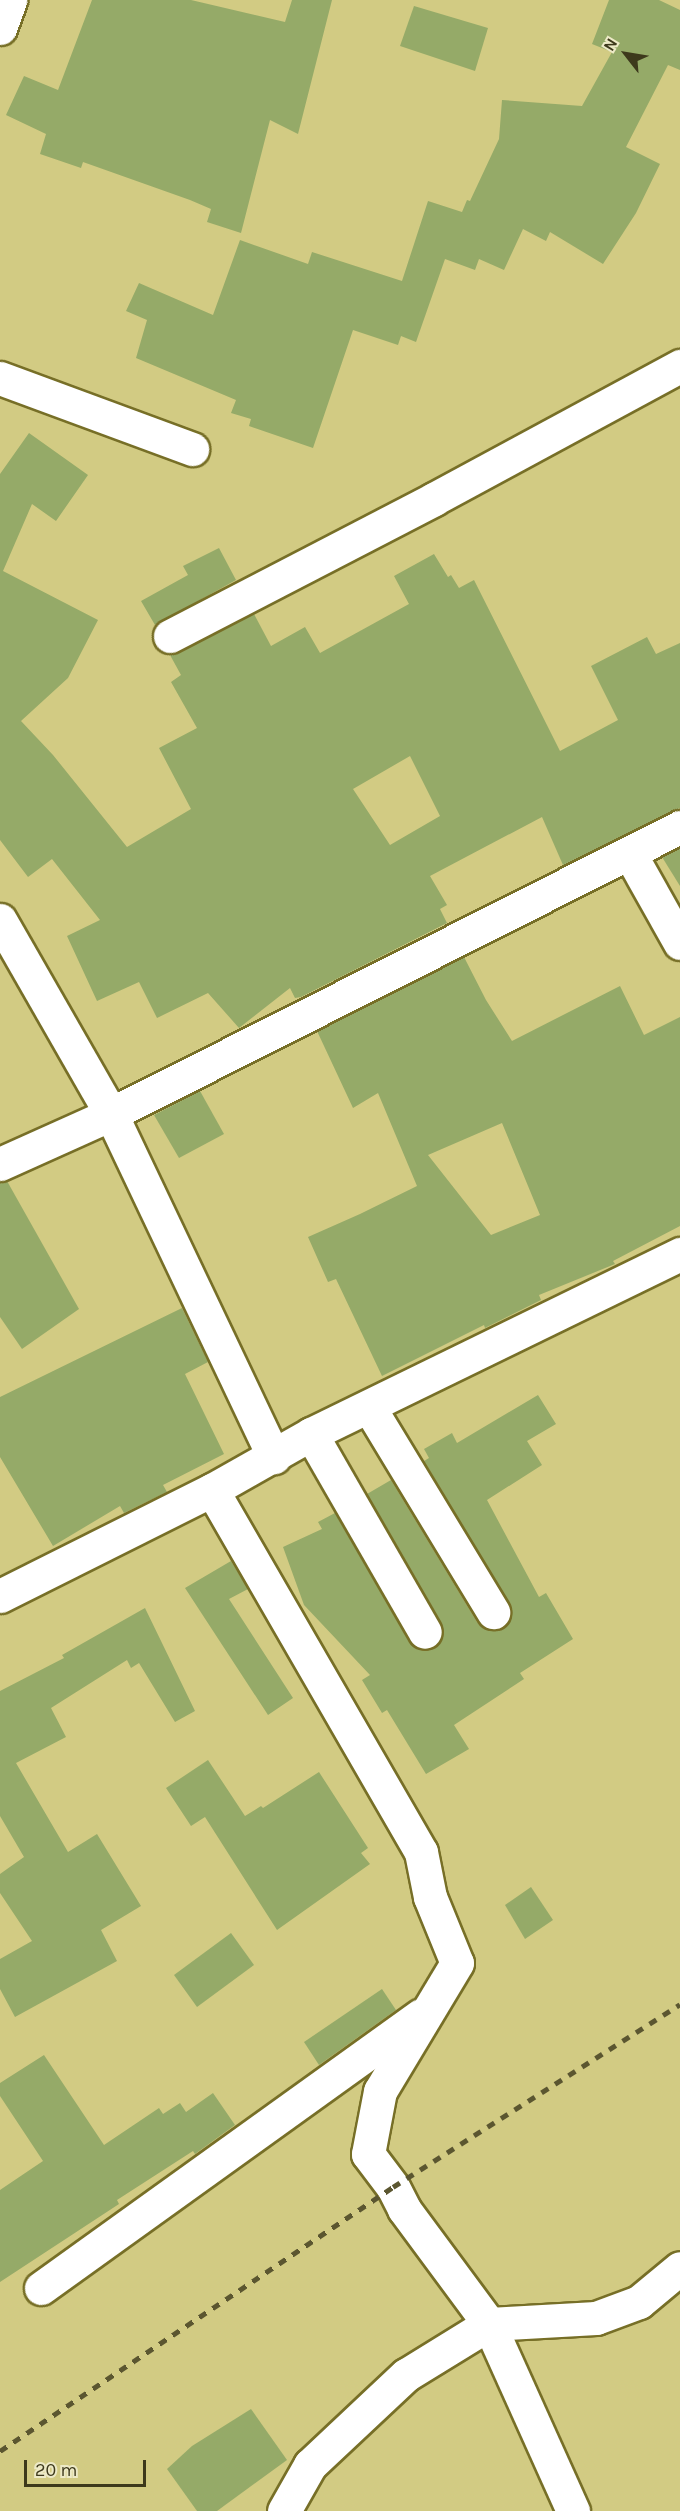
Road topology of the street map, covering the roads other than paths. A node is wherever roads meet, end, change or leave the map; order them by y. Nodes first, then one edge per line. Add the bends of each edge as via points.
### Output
1 (10, 0) edge
2 (0, 28) edge
3 (680, 366) edge
4 (0, 378) edge
5 (192, 449) dead end
6 (170, 636) dead end
7 (680, 827) edge
8 (630, 854) junction
9 (0, 920) edge
10 (680, 943) edge
11 (111, 1114) junction
12 (0, 1164) edge
13 (680, 1254) edge
14 (369, 1407) junction
15 (311, 1434) junction
16 (274, 1456) junction
17 (212, 1490) junction
18 (0, 1596) edge
19 (493, 1612) dead end
20 (425, 1632) dead end
21 (434, 2007) junction
22 (680, 2268) edge
23 (41, 2288) dead end
24 (489, 2324) junction
25 (285, 2511) edge
26 (573, 2511) edge

1 - 2 street
3 - 6 street
4 - 5 street
7 - 8 street
8 - 10 street
8 - 11 street
9 - 11 street
11 - 12 street
11 - 16 street
13 - 14 street
14 - 15 street
14 - 19 street
15 - 16 street
15 - 20 street
16 - 17 street
17 - 18 street
17 - 21 street via 421,1852 430,1897 457,1963
21 - 23 street
21 - 24 street via 380,2091 368,2154
22 - 24 street via 639,2302 596,2318
24 - 25 street via 406,2375 310,2465
24 - 26 street

